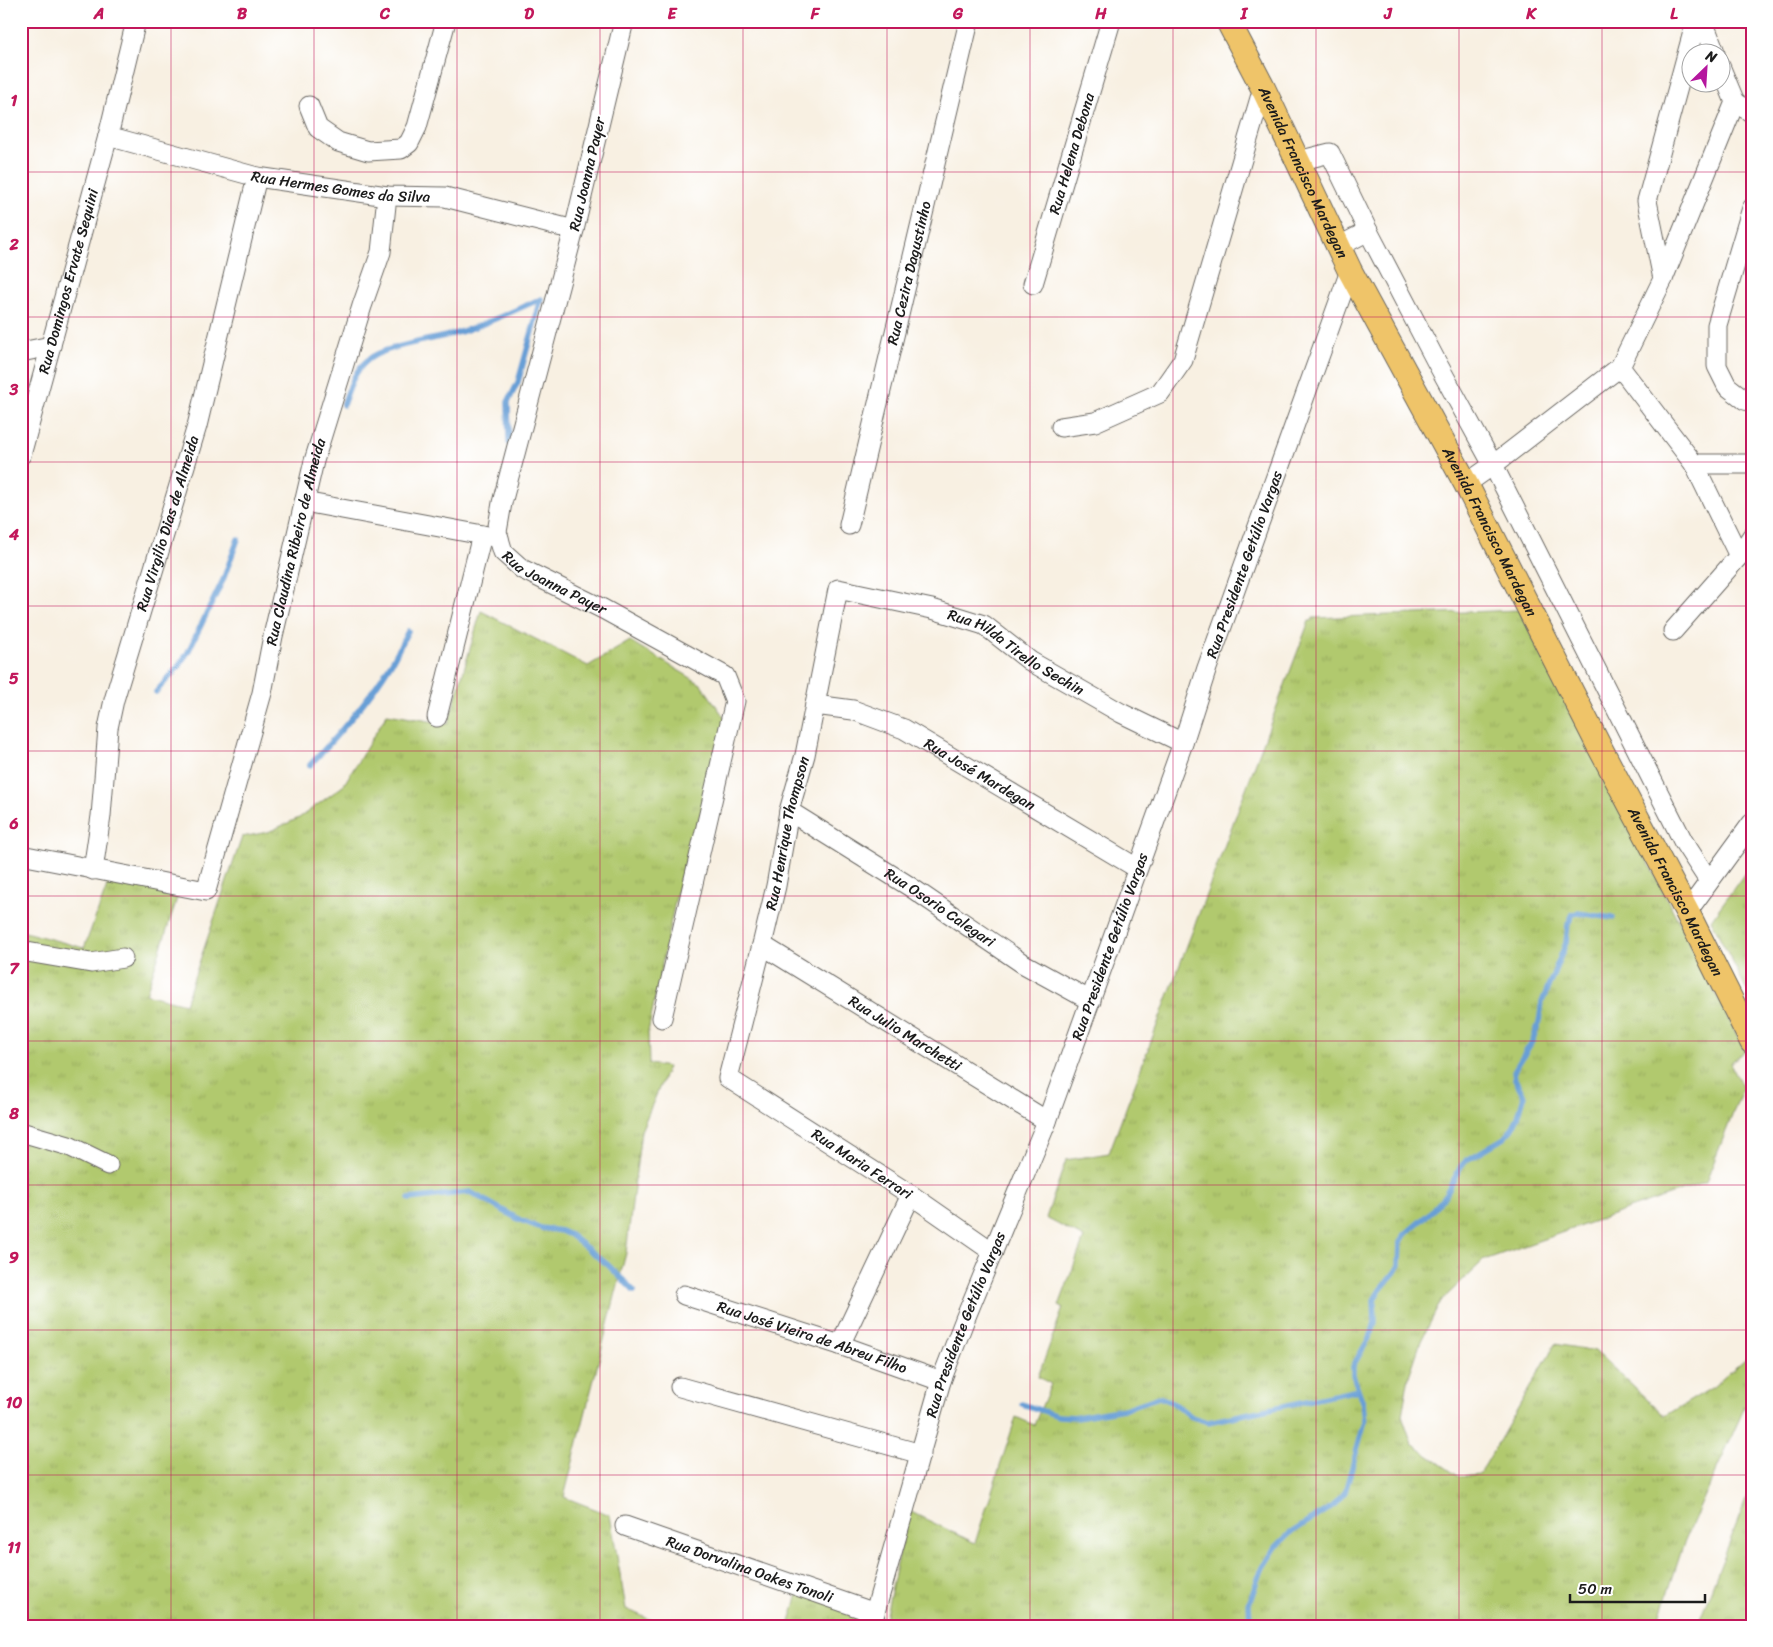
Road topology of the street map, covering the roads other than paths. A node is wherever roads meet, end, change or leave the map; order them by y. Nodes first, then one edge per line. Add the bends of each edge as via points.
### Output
1 (136, 21) edge
2 (446, 21) edge
3 (624, 21) edge
4 (969, 21) edge
5 (1111, 21) edge
6 (1228, 21) edge
7 (1696, 21) edge
8 (1703, 21) edge
9 (1711, 42) edge
10 (1263, 88) junction
11 (1730, 90) edge
12 (1735, 102) junction
13 (309, 106) dead end
14 (1752, 113) edge
15 (108, 136) junction
16 (1298, 161) junction
17 (257, 177) junction
18 (387, 196) junction
19 (1752, 208) edge
20 (574, 230) junction
21 (1368, 230) junction
22 (1338, 247) junction
23 (1350, 272) junction
24 (1663, 279) junction
25 (1032, 284) dead end
26 (51, 346) junction
27 (21, 352) edge
28 (1620, 367) junction
29 (1752, 402) edge
30 (1060, 427) dead end
31 (21, 455) edge
32 (1694, 464) junction
33 (1752, 464) edge
34 (1493, 466) junction
35 (1466, 484) junction
36 (304, 502) junction
37 (849, 525) dead end
38 (1752, 536) edge
39 (491, 537) junction
40 (1740, 556) junction
41 (838, 589) joint
42 (1673, 631) dead end
43 (815, 705) junction
44 (437, 717) dead end
45 (1183, 743) junction
46 (789, 811) junction
47 (1752, 823) edge
48 (21, 856) edge
49 (1137, 868) junction
50 (93, 870) junction
51 (1709, 881) junction
52 (1687, 912) junction
53 (762, 945) junction
54 (21, 951) edge
55 (123, 958) dead end
56 (1091, 1001) junction
57 (662, 1018) dead end
58 (1752, 1042) edge
59 (728, 1078) joint
60 (1047, 1121) junction
61 (21, 1132) edge
62 (108, 1165) dead end
63 (911, 1196) junction
64 (993, 1252) junction
65 (684, 1295) dead end
66 (840, 1345) junction
67 (941, 1381) junction
68 (680, 1387) dead end
69 (921, 1454) junction
70 (625, 1526) dead end
71 (872, 1620) edge

1 - 15 street, Rua Domingos Ervate Sequini
2 - 13 street via 417,128 409,143 401,149 368,151 338,142 318,128
3 - 20 street, Rua Joanna Payer
4 - 37 street, Rua Cezira Dagustinho
5 - 25 street, Rua Helena Debona
6 - 10 main road, Avenida Francisco Mardegan
7 - 24 street via 1647,201
8 - 9 street
10 - 16 main road, Avenida Francisco Mardegan
10 - 30 street via 1183,360 1160,393 1095,422
11 - 12 street
12 - 14 street
12 - 24 street
15 - 17 street, Rua Hermes Gomes da Silva
15 - 26 street, Rua Domingos Ervate Sequini
16 - 21 street via 1330,153
16 - 22 main road, Avenida Francisco Mardegan
17 - 18 street, Rua Hermes Gomes da Silva
17 - 50 street, Rua Virgilio Dias de Almeida via 197,426 108,728
18 - 20 street, Rua Hermes Gomes da Silva via 445,197
18 - 36 street, Rua Claudina Ribeiro de Almeida via 381,252 325,424
19 - 29 street via 1717,325 1717,366 1727,386
20 - 39 street, Rua Joanna Payer via 497,532
21 - 22 street
21 - 34 street
22 - 23 main road, Avenida Francisco Mardegan
23 - 35 main road, Avenida Francisco Mardegan
23 - 45 street, Rua Presidente Getúlio Vargas
24 - 28 street
26 - 27 street
26 - 31 street, Rua Domingos Ervate Sequini
28 - 32 street
28 - 34 street
32 - 33 street
32 - 40 street
34 - 35 street
34 - 51 street via 1683,841
35 - 52 main road, Avenida Francisco Mardegan
36 - 39 street
36 - 50 street, Rua Claudina Ribeiro de Almeida via 262,693 206,891
38 - 40 street
39 - 44 street
39 - 57 street, Rua Joanna Payer via 522,569 603,609 724,676 735,701
40 - 42 street
41 - 43 street, Rua Henrique Thompson
41 - 45 street, Rua Hilda Tirello Sechin via 932,609 984,625 1030,661 1121,713
43 - 46 street, Rua Henrique Thompson
43 - 49 street, Rua José Mardegan via 853,710 904,729
45 - 49 street, Rua Presidente Getúlio Vargas
46 - 53 street, Rua Henrique Thompson
46 - 56 street, Rua Osorio Calegari via 909,886 1022,963
47 - 51 street
48 - 50 street
49 - 56 street, Rua Presidente Getúlio Vargas
51 - 52 street
52 - 58 main road, Avenida Francisco Mardegan
53 - 59 street, Rua Henrique Thompson
53 - 60 street, Rua Julio Marchetti
54 - 55 street via 91,963
56 - 60 street, Rua Presidente Getúlio Vargas
59 - 63 street, Rua Maria Ferrari
60 - 64 street, Rua Presidente Getúlio Vargas
61 - 62 street via 69,1146
63 - 64 street, Rua Maria Ferrari
63 - 66 street
64 - 67 street, Rua Presidente Getúlio Vargas
65 - 66 street, Rua José Vieira de Abreu Filho
66 - 67 street, Rua José Vieira de Abreu Filho
67 - 69 street, Rua Presidente Getúlio Vargas
68 - 69 street
69 - 71 street, Rua Presidente Getúlio Vargas
70 - 71 street, Rua Dorvalina Oakes Tonoli

